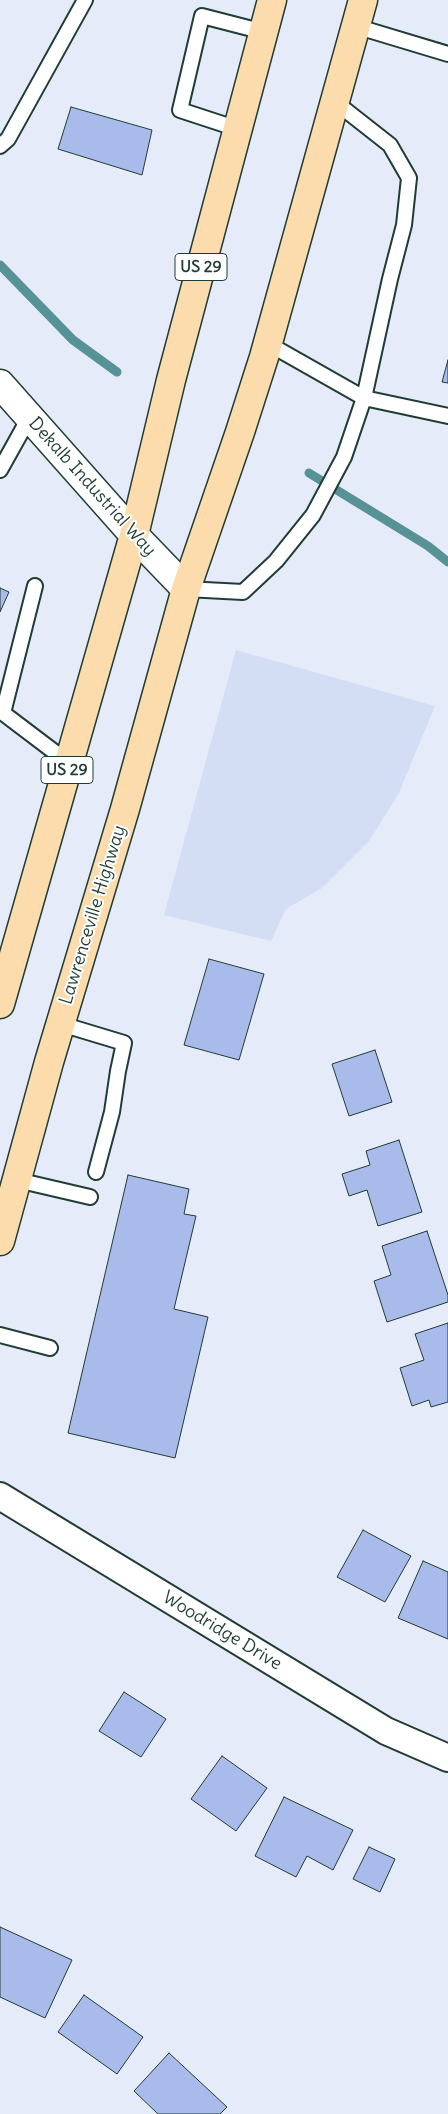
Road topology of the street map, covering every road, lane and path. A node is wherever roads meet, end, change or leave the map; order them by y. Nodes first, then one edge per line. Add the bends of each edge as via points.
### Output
1 (85, 0) edge
2 (272, 0) edge
3 (363, 0) edge
4 (355, 26) junction
5 (264, 32) junction
6 (448, 54) edge
7 (334, 101) junction
8 (238, 130) junction
9 (0, 146) edge
10 (267, 343) junction
11 (0, 384) edge
12 (364, 398) junction
13 (448, 416) edge
14 (30, 418) junction
15 (0, 470) edge
16 (134, 535) junction
17 (35, 586) dead end
18 (186, 589) junction
19 (69, 763) junction
20 (0, 1004) edge
21 (61, 1024) junction
22 (96, 1172) dead end
23 (17, 1180) junction
24 (90, 1197) dead end
25 (0, 1241) edge
26 (0, 1335) edge
27 (50, 1348) dead end
28 (0, 1496) edge
29 (448, 1758) edge

1 - 9 lane via 8,139
2 - 5 highway, US 29
3 - 4 highway, Lawrenceville Highway
4 - 6 lane
4 - 7 highway, Lawrenceville Highway
5 - 8 highway, US 29
5 - 8 lane via 202,16 180,110
7 - 10 highway, Lawrenceville Highway
7 - 12 lane via 390,145 409,178 404,225
8 - 16 highway, US 29 via 171,380
10 - 12 lane
10 - 18 highway, Lawrenceville Highway
11 - 14 main road, Dekalb Industrial Way
12 - 13 lane
12 - 18 lane via 344,457 313,515 276,561 243,592
14 - 15 lane
14 - 16 main road, Dekalb Industrial Way
16 - 18 main road, Dekalb Industrial Way
16 - 19 highway, US 29
17 - 19 lane via 3,713
18 - 21 highway, Lawrenceville Highway
19 - 20 highway, US 29
21 - 22 lane via 124,1043 112,1112
21 - 23 highway, Lawrenceville Highway
23 - 24 lane
23 - 25 highway, Lawrenceville Highway
26 - 27 lane
28 - 29 street, Woodridge Drive via 386,1732

